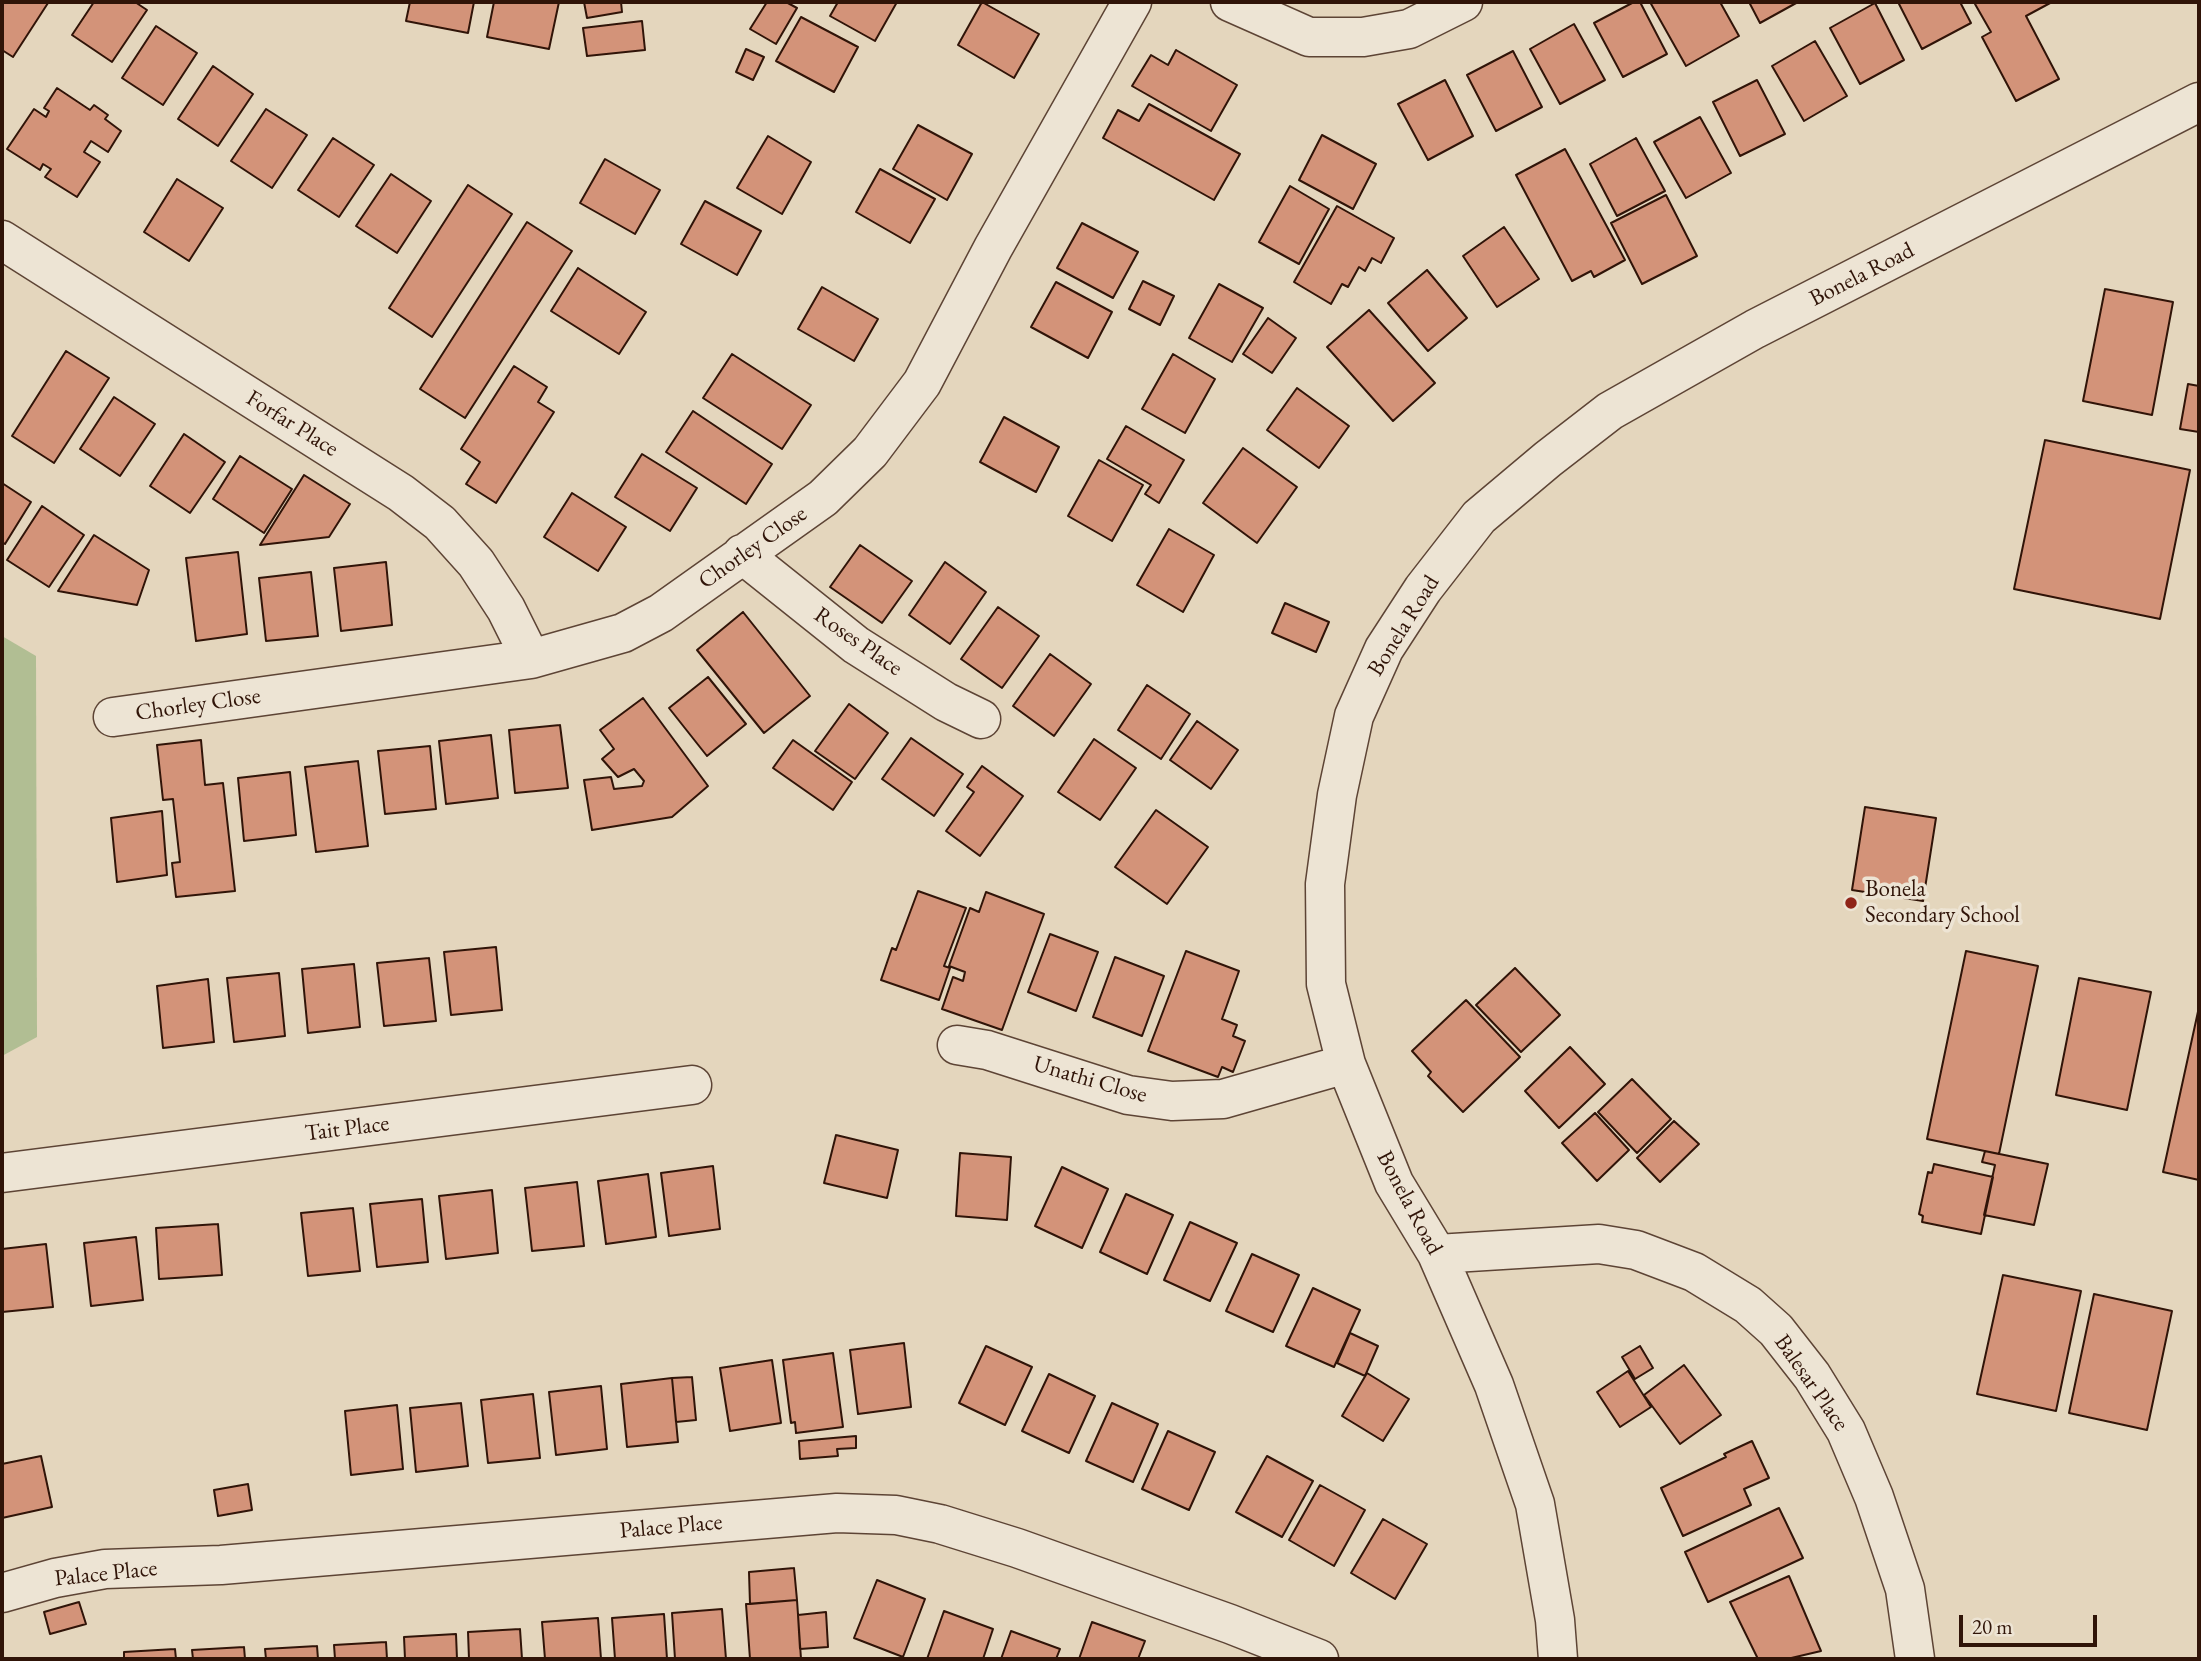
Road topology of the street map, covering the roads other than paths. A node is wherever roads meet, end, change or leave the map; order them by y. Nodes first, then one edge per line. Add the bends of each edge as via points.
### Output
1 (1132, 2) edge
2 (1230, 2) edge
3 (1463, 2) edge
4 (2199, 102) edge
5 (2, 240) edge
6 (743, 554) junction
7 (531, 659) junction
8 (113, 717) dead end
9 (981, 719) dead end
10 (957, 1045) dead end
11 (1346, 1064) junction
12 (692, 1085) dead end
13 (2, 1172) edge
14 (1437, 1254) junction
15 (2, 1593) edge
16 (1319, 1659) edge
17 (1558, 1659) edge
18 (1915, 1659) edge

1 - 6 street, Chorley Close via 922,383 870,452 823,498
2 - 3 street via 1309,37 1363,37 1409,29
4 - 11 street, Bonela Road via 1755,329 1610,411 1479,517 1384,649 1354,716 1325,884 1326,984
5 - 7 street, Forfar Place via 401,493 440,523 476,563
6 - 7 street, Chorley Close via 661,613 623,633
6 - 9 street, Roses Place via 856,645
7 - 8 street, Chorley Close
10 - 11 street, Unathi Close via 987,1050 1128,1096 1172,1101 1223,1099
11 - 14 street, Bonela Road via 1394,1183
12 - 13 street, Tait Place
14 - 17 street, Bonela Road via 1494,1385 1535,1504
14 - 18 street, Balesar Place via 1599,1244 1624,1248 1694,1272 1748,1305 1776,1330 1846,1431 1905,1589
15 - 16 street, Palace Place via 106,1569 235,1564 837,1513 896,1515 1017,1548

